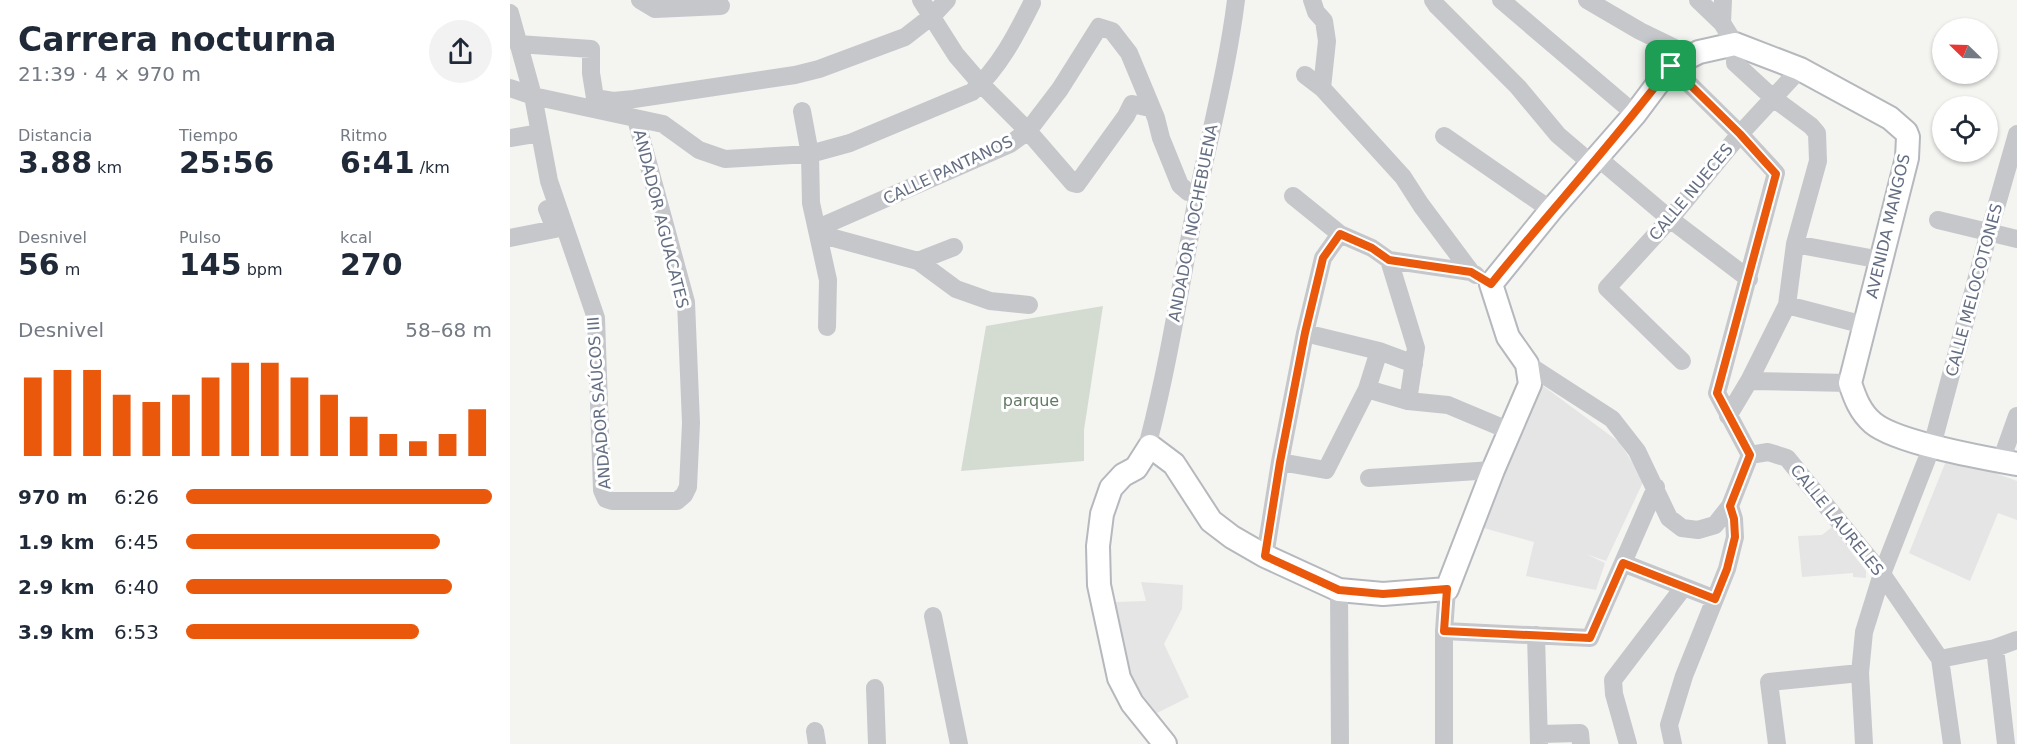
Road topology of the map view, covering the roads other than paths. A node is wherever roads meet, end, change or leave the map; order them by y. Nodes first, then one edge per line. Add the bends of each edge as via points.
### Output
1 (640, 0) edge
2 (921, 0) edge
3 (947, 0) edge
4 (1236, 0) edge
5 (1312, 0) edge
6 (1433, 0) edge
7 (1501, 0) edge
8 (1587, 0) edge
9 (1698, 0) edge
10 (1723, 0) edge
11 (1032, 3) dead end
12 (721, 6) dead end
13 (510, 13) edge
14 (932, 16) junction
15 (1722, 23) junction
16 (518, 44) junction
17 (1735, 44) junction
18 (1671, 66) junction
19 (1800, 69) junction
20 (1305, 75) dead end
21 (981, 84) junction
22 (510, 88) edge
23 (1322, 88) junction
24 (533, 96) junction
25 (1773, 98) junction
26 (594, 104) junction
27 (1150, 108) junction
28 (802, 111) dead end
29 (1635, 114) junction
30 (636, 119) junction
31 (1028, 131) junction
32 (540, 133) junction
33 (1740, 134) junction
34 (2017, 134) edge
35 (1444, 136) dead end
36 (510, 138) edge
37 (810, 154) junction
38 (1595, 161) junction
39 (549, 181) junction
40 (1198, 192) junction
41 (1293, 196) dead end
42 (1551, 210) junction
43 (1670, 219) junction
44 (1938, 220) dead end
45 (819, 231) junction
46 (1989, 232) junction
47 (1340, 234) junction
48 (510, 238) edge
49 (2017, 239) edge
50 (1795, 244) junction
51 (954, 247) dead end
52 (1389, 260) junction
53 (1881, 260) junction
54 (918, 261) junction
55 (1471, 272) junction
56 (1749, 279) junction
57 (1491, 284) junction
58 (1029, 305) dead end
59 (1787, 305) junction
60 (1864, 325) junction
61 (827, 327) dead end
62 (1305, 333) junction
63 (1379, 351) junction
64 (1682, 361) dead end
65 (1414, 364) junction
66 (1527, 364) junction
67 (1749, 381) junction
68 (1850, 383) junction
69 (1367, 389) junction
70 (1408, 401) junction
71 (1728, 416) junction
72 (2017, 416) edge
73 (1510, 431) junction
74 (1150, 446) junction
75 (1932, 446) junction
76 (1750, 455) junction
77 (1280, 462) junction
78 (2009, 463) edge
79 (1493, 470) junction
80 (1369, 478) dead end
81 (1656, 487) junction
82 (606, 499) joint
83 (1730, 506) junction
84 (1265, 556) junction
85 (1623, 563) junction
86 (1882, 574) junction
87 (1683, 588) junction
88 (1447, 589) junction
89 (1339, 590) junction
90 (1715, 599) junction
91 (933, 616) dead end
92 (1444, 631) junction
93 (1536, 635) junction
94 (2017, 640) edge
95 (1995, 648) junction
96 (1940, 659) junction
97 (1860, 673) junction
98 (875, 688) dead end
99 (1540, 739) edge
100 (1158, 742) edge
101 (877, 744) edge
102 (959, 744) edge
103 (1340, 744) edge
104 (1443, 744) edge
105 (1581, 744) edge
106 (1628, 744) edge
107 (1673, 744) edge
108 (1777, 744) edge
109 (1864, 744) edge
110 (1952, 744) edge
111 (2006, 744) edge

1 - 12 street via 655,9
2 - 14 street
3 - 14 street
4 - 40 street, ANDADOR NOCHEBUENA
5 - 23 street via 1324,21 1327,41
6 - 38 street via 1518,87 1558,135
7 - 29 street
8 - 18 street via 1675,48
9 - 15 street
10 - 15 street
11 - 21 street via 1010,45
13 - 16 street
14 - 21 street via 956,55
14 - 26 street via 905,37 819,69
15 - 17 street
16 - 24 street
16 - 26 street via 591,49
17 - 18 main road via 1699,52
17 - 19 main road, AVENIDA MANGOS
17 - 25 street via 1735,63
18 - 29 main road
18 - 33 street
19 - 25 street, CALLE NUECES
19 - 53 main road, AVENIDA MANGOS via 1890,118 1906,132 1907,158
20 - 23 street
21 - 31 street
21 - 37 street via 972,92 850,143
22 - 24 street, ANDADOR AGUACATES
23 - 55 street via 1403,177
24 - 26 street, ANDADOR AGUACATES
24 - 32 street
25 - 33 street, CALLE NUECES
25 - 50 street via 1817,134 1818,161
26 - 30 street, ANDADOR AGUACATES
27 - 31 street via 1132,104 1077,184
27 - 31 street, CALLE PANTANOS via 1129,53 1112,30 1099,27
27 - 40 street via 1180,185 1188,192
28 - 37 street
29 - 38 main road
30 - 37 street via 663,124 699,150 725,159
30 - 82 street, ANDADOR AGUACATES via 686,302 691,423 688,486 677,501
31 - 45 street, CALLE PANTANOS via 1010,144
32 - 36 street
32 - 39 street
33 - 43 street, CALLE NUECES
33 - 56 street via 1776,174
34 - 46 street, CALLE MELOCOTONES
35 - 42 street
37 - 45 street via 811,202
38 - 42 main road
38 - 43 street
39 - 48 street via 542,196 555,229
39 - 82 street, ANDADOR SAÚCOS III via 596,318 602,490
40 - 74 street, ANDADOR NOCHEBUENA
41 - 47 street
42 - 57 main road
43 - 56 street
43 - 64 street, CALLE NUECES via 1607,288
44 - 46 street
45 - 54 street
45 - 61 street via 828,280
46 - 49 street
46 - 75 street, CALLE MELOCOTONES
47 - 52 street
47 - 62 street via 1323,258
50 - 53 street
50 - 59 street
51 - 54 street
52 - 55 street
52 - 65 street via 1416,348
53 - 60 main road, AVENIDA MANGOS
54 - 58 street via 956,289 990,301
55 - 57 street
56 - 71 street via 1717,393
57 - 66 main road via 1508,338
59 - 60 street
59 - 67 street
60 - 68 main road, AVENIDA MANGOS
62 - 63 street
62 - 77 street
63 - 65 street
63 - 69 street
65 - 70 street
66 - 73 main road via 1530,384
66 - 81 street via 1612,418 1637,451
67 - 68 street
67 - 71 street
68 - 75 main road via 1859,408 1874,424
69 - 70 street
69 - 77 street via 1326,470
70 - 73 street via 1448,405
71 - 76 street
72 - 78 street
73 - 79 main road
74 - 84 main road via 1174,464 1211,521
74 - 100 main road via 1136,468 1112,488 1102,514 1099,585 1119,678
75 - 78 main road
75 - 86 street, CALLE MELOCOTONES
76 - 83 street
76 - 86 street, CALLE LAURELES via 1768,452 1787,458
77 - 84 street
79 - 80 street
79 - 88 main road
81 - 83 street via 1669,518 1682,528 1698,530 1715,525
81 - 85 street
83 - 90 street via 1735,537
84 - 89 main road
85 - 87 street
85 - 93 street via 1590,638
86 - 96 street, CALLE LAURELES
86 - 97 street, CALLE MELOCOTONES via 1864,632
87 - 90 street
87 - 106 street via 1613,680
88 - 89 main road via 1383,594
88 - 92 street
89 - 103 street
90 - 107 street via 1669,725
91 - 102 street
92 - 93 street
92 - 104 street
93 - 99 street
94 - 95 street
95 - 96 street
95 - 111 street
96 - 110 street
97 - 108 street via 1769,682
97 - 109 street, CALLE MELOCOTONES
98 - 101 street
99 - 105 street via 1580,733

